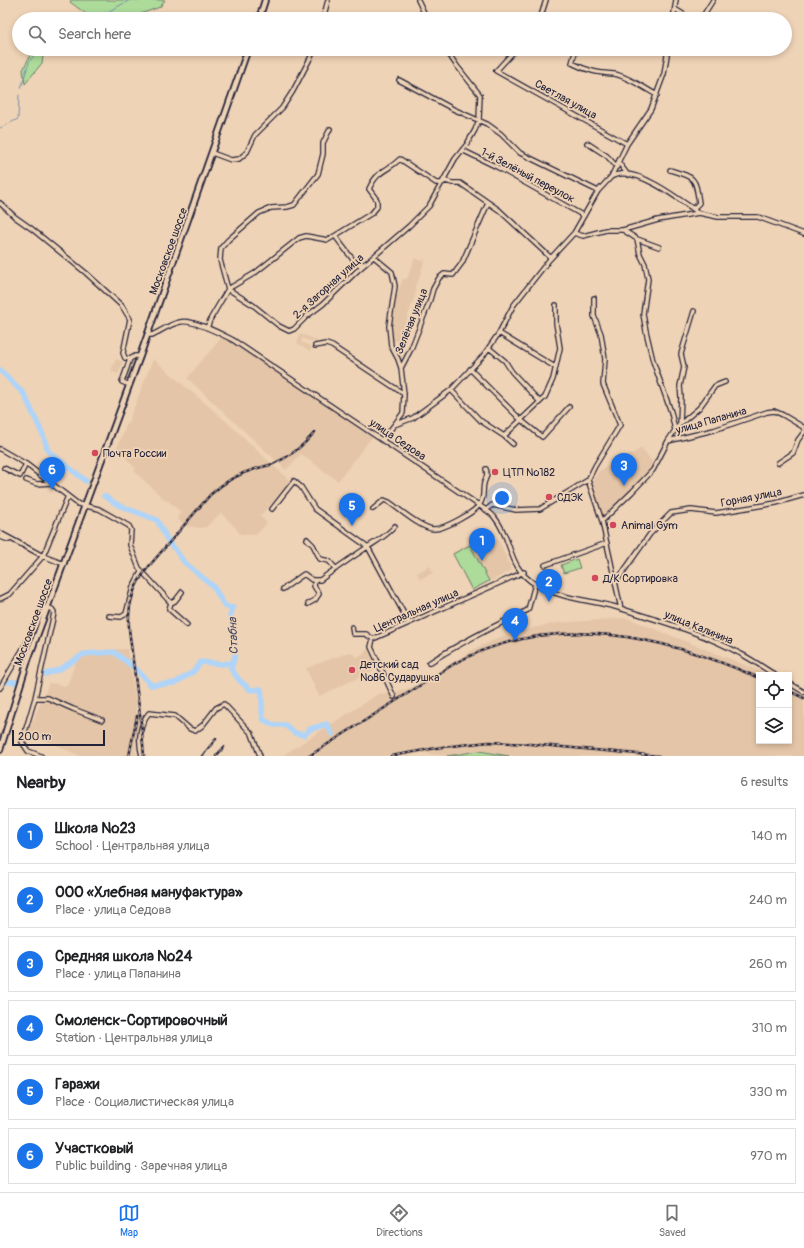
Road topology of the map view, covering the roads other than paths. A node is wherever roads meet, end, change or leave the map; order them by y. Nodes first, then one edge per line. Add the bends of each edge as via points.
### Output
1 (265, 0) edge
2 (328, 0) edge
3 (418, 0) edge
4 (546, 0) edge
5 (676, 0) edge
6 (713, 0) edge
7 (675, 9) junction
8 (261, 12) edge
9 (325, 12) edge
10 (424, 12) edge
11 (543, 12) edge
12 (674, 12) edge
13 (680, 12) edge
14 (705, 12) edge
15 (246, 56) edge
16 (311, 56) edge
17 (451, 56) edge
18 (509, 56) edge
19 (574, 56) edge
20 (667, 56) edge
21 (400, 80) dead end
22 (657, 95) junction
23 (479, 120) junction
24 (330, 129) dead end
25 (587, 143) dead end
26 (627, 144) junction
27 (462, 150) junction
28 (212, 153) junction
29 (619, 163) junction
30 (617, 167) junction
31 (670, 170) dead end
32 (628, 175) junction
33 (611, 177) junction
34 (442, 183) junction
35 (598, 191) junction
36 (488, 202) junction
37 (0, 203) edge
38 (693, 210) junction
39 (699, 214) junction
40 (584, 216) junction
41 (623, 230) junction
42 (574, 233) junction
43 (804, 234) edge
44 (335, 236) junction
45 (637, 239) junction
46 (659, 247) dead end
47 (374, 257) junction
48 (551, 258) junction
49 (369, 262) junction
50 (228, 289) junction
51 (594, 298) dead end
52 (556, 305) dead end
53 (694, 311) dead end
54 (207, 328) junction
55 (499, 333) junction
56 (148, 335) junction
57 (316, 346) dead end
58 (489, 348) junction
59 (140, 356) junction
60 (130, 359) junction
61 (555, 367) junction
62 (401, 368) junction
63 (470, 369) junction
64 (725, 382) dead end
65 (130, 385) junction
66 (451, 390) junction
67 (404, 394) junction
68 (540, 402) junction
69 (569, 407) dead end
70 (521, 420) junction
71 (680, 424) junction
72 (394, 425) junction
73 (675, 430) junction
74 (804, 431) edge
75 (504, 436) junction
76 (383, 440) junction
77 (668, 441) junction
78 (513, 444) dead end
79 (0, 449) edge
80 (778, 463) dead end
81 (26, 464) junction
82 (4, 468) dead end
83 (486, 469) dead end
84 (26, 480) dead end
85 (588, 480) junction
86 (51, 483) junction
87 (804, 495) edge
88 (68, 496) junction
89 (86, 504) junction
90 (479, 505) junction
91 (373, 509) dead end
92 (272, 510) dead end
93 (486, 510) junction
94 (602, 521) junction
95 (395, 526) dead end
96 (0, 533) edge
97 (0, 536) edge
98 (307, 539) dead end
99 (12, 540) junction
100 (607, 543) junction
101 (368, 547) junction
102 (43, 556) junction
103 (64, 564) junction
104 (545, 565) dead end
105 (336, 569) junction
106 (141, 572) junction
107 (523, 572) junction
108 (316, 580) junction
109 (616, 582) junction
110 (535, 584) junction
111 (283, 589) dead end
112 (182, 592) dead end
113 (0, 599) edge
114 (171, 603) junction
115 (308, 604) dead end
116 (612, 606) joint
117 (48, 607) junction
118 (621, 609) junction
119 (109, 616) dead end
120 (409, 623) junction
121 (187, 625) dead end
122 (352, 626) dead end
123 (373, 639) junction
124 (429, 663) dead end
125 (770, 672) edge
126 (792, 685) edge
127 (0, 687) edge
128 (804, 692) edge
129 (394, 697) dead end
130 (35, 698) junction
131 (102, 720) dead end
132 (0, 750) edge
133 (41, 756) edge
134 (142, 756) edge
135 (260, 756) edge

1 - 8 main road
2 - 9 street
3 - 10 street
4 - 11 street
5 - 7 street
6 - 14 street
7 - 12 street
7 - 13 street
15 - 28 main road, Московское шоссе
16 - 28 street via 282,108 255,135 239,159 231,160
17 - 23 street via 480,95
18 - 26 street, Светлая улица via 496,70
19 - 22 street via 572,63 594,72 623,77
20 - 22 street
21 - 23 street
22 - 26 street via 651,109
23 - 27 street, 2-я Загорная улица
23 - 35 street via 501,134 520,153
24 - 50 street via 323,143 318,174 294,205 271,208 259,213 221,248 220,260
25 - 30 street via 607,156
26 - 29 street
27 - 34 street, 2-я Загорная улица
27 - 40 street, 1-й Зелёный переулок
28 - 56 main road, Московское шоссе
29 - 30 street
29 - 32 street
30 - 33 street
31 - 38 street via 689,176 696,184 699,203
32 - 33 street
32 - 38 street via 637,175 668,192
33 - 35 street
34 - 36 street via 460,183
34 - 44 street via 436,183 400,159 373,179 369,189 377,200 377,207 372,213
34 - 47 street, 2-я Загорная улица via 429,206
35 - 40 street
36 - 48 street
36 - 62 street, Зелёная улица via 457,272 453,275 444,274 433,289 411,350
37 - 60 street via 122,306 130,319 123,353 124,358
38 - 39 street
39 - 41 street via 658,220
39 - 43 street via 718,217 758,217
40 - 42 street
41 - 42 street via 606,230 584,236
41 - 45 street
42 - 48 street
44 - 49 street via 354,261 360,265
44 - 50 street via 328,240 306,236 299,238 255,273
45 - 46 street
45 - 73 street via 648,279 643,314 646,331
47 - 49 street, 2-я Загорная улица
47 - 62 street, 2-я Загорная улица via 392,272 395,286 389,326 391,346
48 - 55 street via 513,306
49 - 50 street, 2-я Загорная улица via 289,331
50 - 54 street
51 - 85 street via 594,316 601,334 604,358 602,384 620,425
52 - 61 street via 560,348
53 - 71 street via 681,354 684,367 680,386
54 - 56 street, улица Седова via 181,321
54 - 76 street, улица Седова via 242,345
55 - 58 street
55 - 61 street
56 - 59 main road, Московское шоссе
57 - 67 street via 332,346
58 - 63 street
58 - 68 street via 505,361
59 - 60 street
59 - 65 main road, Московское шоссе
60 - 65 street via 122,382
61 - 68 street via 554,379
62 - 67 street, Зелёная улица
63 - 66 street
63 - 70 street
64 - 71 street via 715,386 699,408
65 - 89 main road, Московское шоссе
66 - 72 street via 413,418
66 - 75 street via 481,421
67 - 72 street, Зелёная улица via 403,413
68 - 70 street
69 - 70 street via 542,436
70 - 75 street
71 - 73 street
72 - 76 street, Зелёная улица
73 - 77 street
74 - 77 street, улица Папанина via 803,427 785,417 767,412 714,430
74 - 80 street, улица Папанина via 793,453
75 - 78 street
76 - 90 street, улица Седова
77 - 94 street, улица Папанина via 653,470
79 - 81 street
81 - 82 street via 20,476
81 - 86 street
83 - 90 street via 488,476
84 - 86 street via 37,484
85 - 93 street via 540,509 516,510 492,505
85 - 94 street
86 - 88 street
87 - 109 street, Горная улица via 776,503 716,513 691,510 671,513 650,534
88 - 89 street via 78,504
88 - 102 street
89 - 103 main road, Московское шоссе
89 - 106 street via 129,526 130,545
90 - 91 street via 458,520 434,529 423,525 384,500
90 - 93 street, улица Седова
92 - 101 street via 294,481 315,509
93 - 107 street, улица Седова via 501,528 517,567
94 - 100 street
95 - 101 street
96 - 99 street
97 - 99 street
98 - 105 street via 320,559 329,561
99 - 102 street
100 - 104 street
100 - 109 street
101 - 105 street
101 - 120 street
102 - 103 street
102 - 113 street via 10,594
103 - 117 main road, Московское шоссе
105 - 108 street
106 - 114 street
106 - 119 street via 133,587 126,614
107 - 110 street, улица Седова
107 - 120 street, Центральная улица
108 - 111 street via 304,574
108 - 115 street via 314,586 319,594
109 - 118 street
110 - 116 street, улица Седова via 571,597
110 - 124 street via 528,610 488,628
112 - 114 street via 175,602
114 - 121 street via 169,609
116 - 118 street, улица Калинина
117 - 127 street via 40,616
117 - 130 street via 54,612
117 - 132 main road, Московское шоссе via 28,660
118 - 125 street, улица Калинина via 706,638 741,654
120 - 123 street, Центральная улица
122 - 123 street via 353,634 366,634
123 - 129 street, Центральная улица via 371,647
126 - 128 street
130 - 131 street via 48,698
130 - 133 street via 22,742 28,751
134 - 135 street via 140,737 143,720 149,713 175,716 195,731 216,708 224,704 252,734

